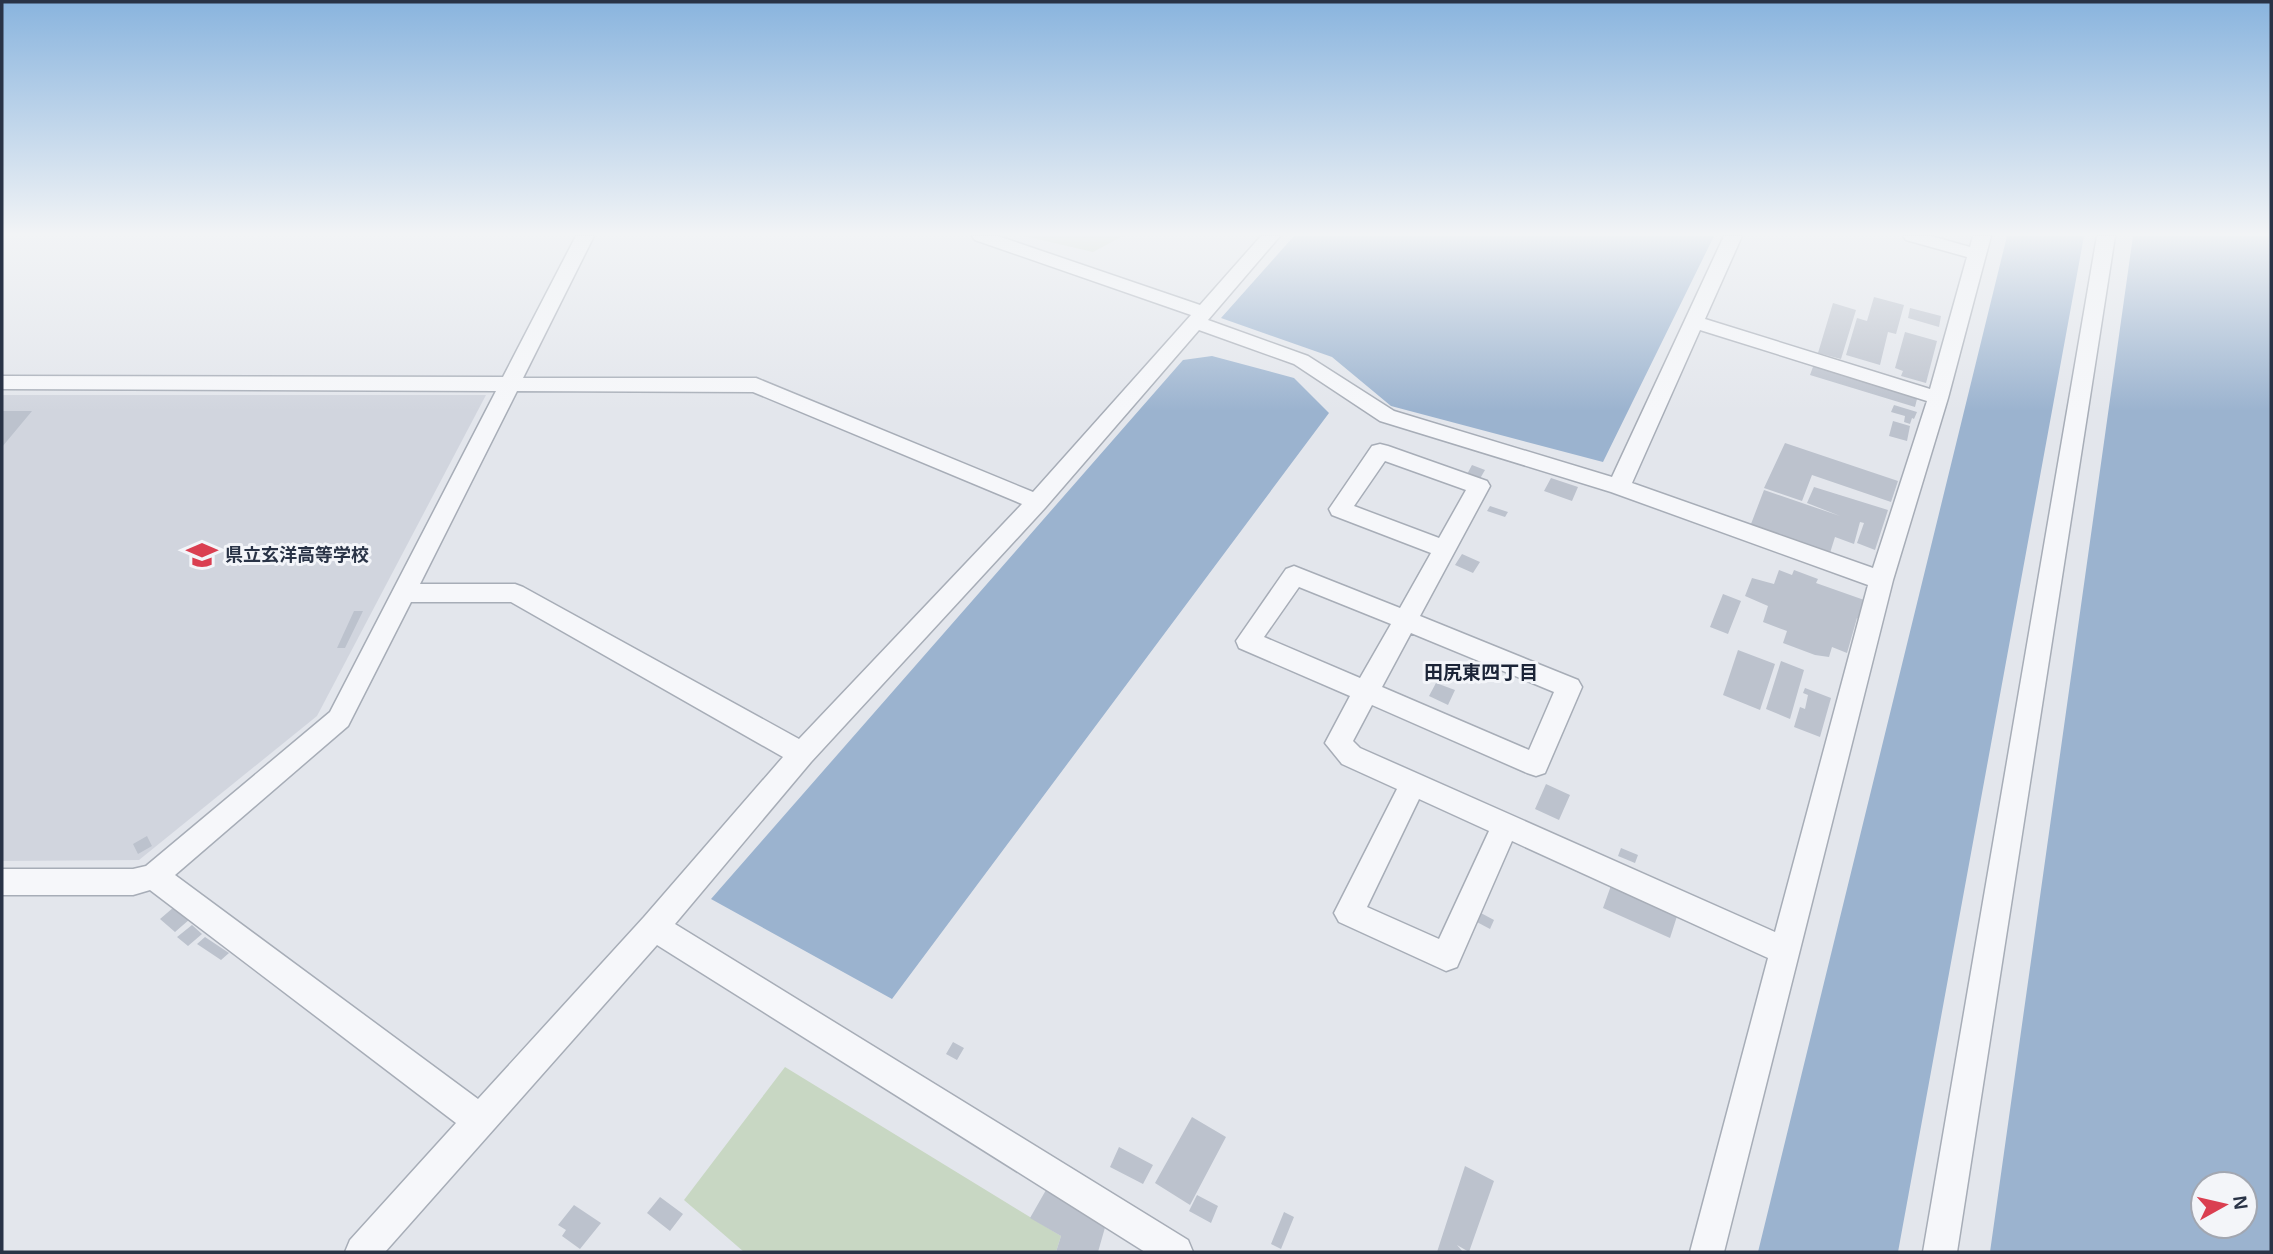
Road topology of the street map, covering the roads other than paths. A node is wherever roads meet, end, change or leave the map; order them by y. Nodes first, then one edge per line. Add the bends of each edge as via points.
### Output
1 (555, 295) edge
2 (1138, 295) edge
3 (1218, 295) edge
4 (1707, 295) edge
5 (1966, 295) edge
6 (2096, 295) edge
7 (1198, 317) junction
8 (1695, 322) junction
9 (2, 382) edge
10 (510, 383) junction
11 (1938, 398) junction
12 (1619, 487) junction
13 (1037, 502) junction
14 (1444, 550) junction
15 (1881, 580) junction
16 (403, 593) junction
17 (1405, 621) junction
18 (1365, 693) junction
19 (802, 754) junction
20 (1413, 784) junction
21 (1505, 825) junction
22 (153, 876) junction
23 (2, 882) edge
24 (654, 927) junction
25 (1785, 951) junction
26 (481, 1121) junction
27 (362, 1252) edge
28 (1176, 1252) edge
29 (1707, 1252) edge
30 (1940, 1252) edge

1 - 10 street
2 - 7 street
3 - 7 street
4 - 8 street
5 - 11 street
6 - 30 street
7 - 12 street via 1301,360 1387,416
7 - 13 street
8 - 11 street
8 - 12 street
9 - 10 street
10 - 13 street via 756,385
10 - 16 street
11 - 15 street
12 - 15 street
13 - 19 street
14 - 14 street via 1340,509 1380,451 1479,486
14 - 17 street
15 - 25 street
16 - 19 street via 515,593
16 - 22 street via 338,719
17 - 18 street
17 - 18 street via 1294,575 1248,641
17 - 18 street via 1569,687 1536,765
18 - 20 street via 1338,743 1351,755
19 - 24 street
20 - 21 street
20 - 21 street via 1349,913 1446,957
21 - 25 street
22 - 23 street via 133,882
22 - 26 street
24 - 26 street
24 - 28 street
25 - 29 street
26 - 27 street

